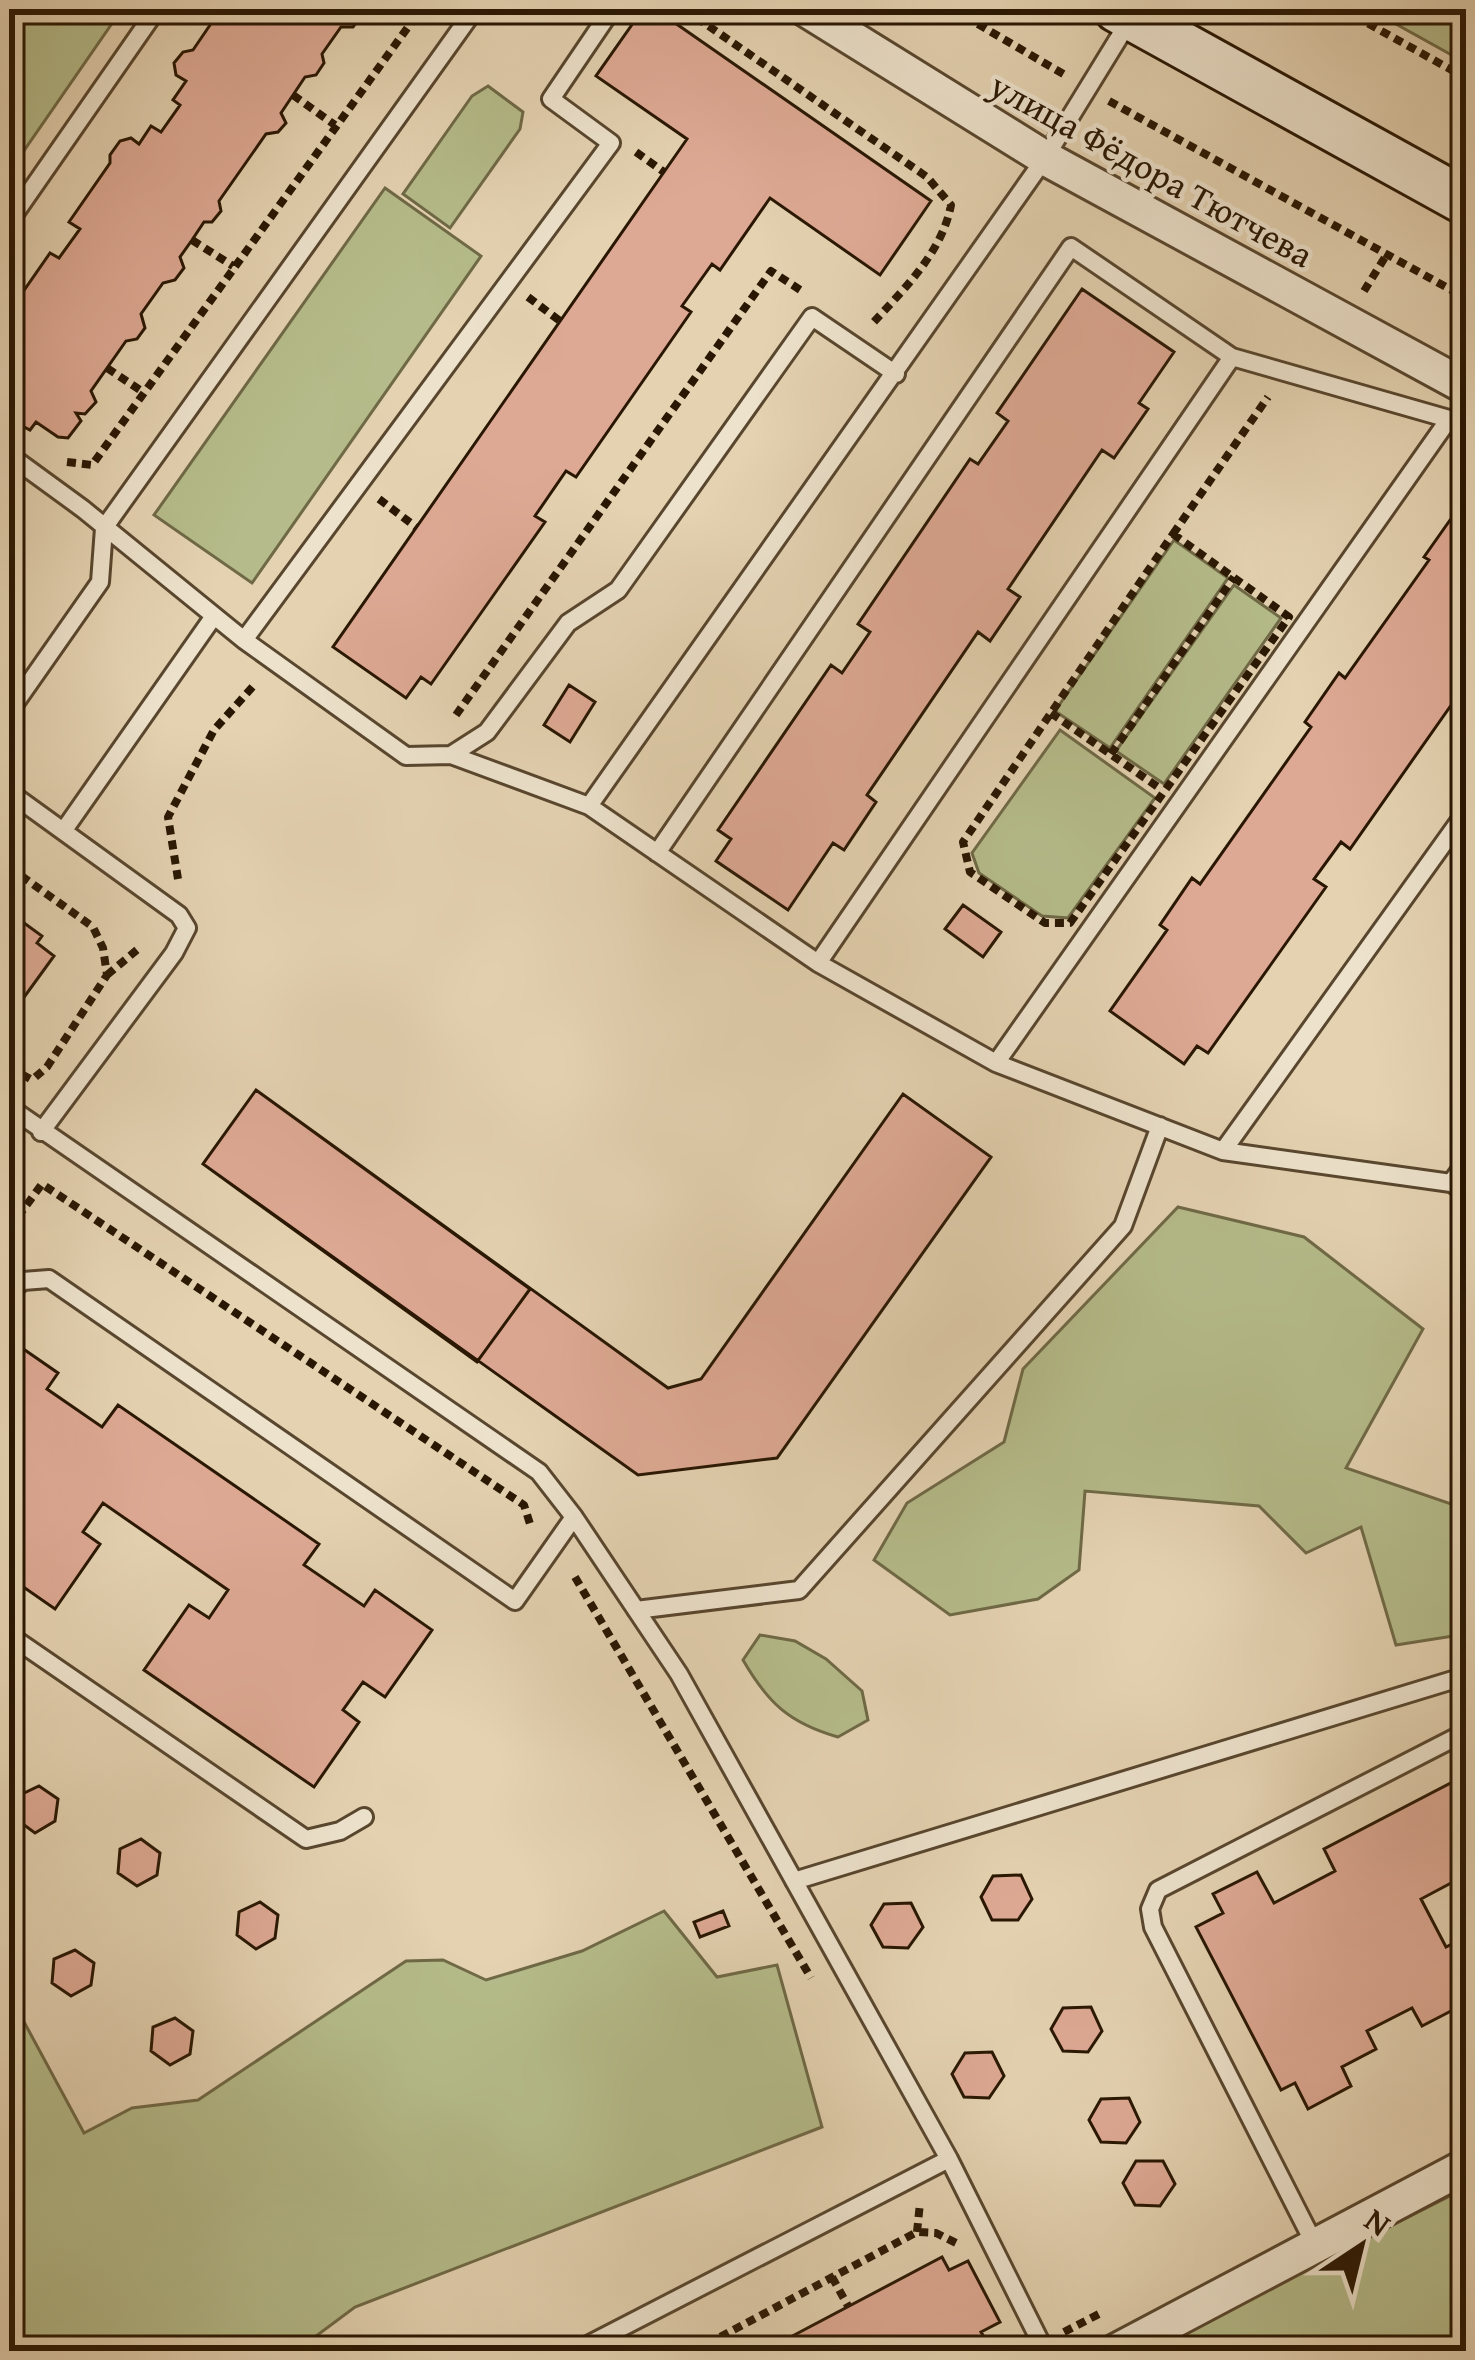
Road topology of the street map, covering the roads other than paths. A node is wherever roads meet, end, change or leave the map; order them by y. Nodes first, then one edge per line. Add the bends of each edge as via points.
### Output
1 (158, 9) edge
2 (475, 9) edge
3 (612, 9) edge
4 (805, 9) edge
5 (1124, 13) edge
6 (1045, 158) junction
7 (1466, 202) edge
8 (9, 222) edge
9 (1228, 363) junction
10 (896, 374) junction
11 (1466, 388) edge
12 (1458, 424) edge
13 (9, 455) edge
14 (104, 528) junction
15 (214, 616) junction
16 (244, 640) junction
17 (9, 712) edge
18 (451, 755) junction
19 (9, 792) edge
20 (589, 806) junction
21 (1466, 812) edge
22 (64, 830) junction
23 (657, 853) junction
24 (818, 963) junction
25 (996, 1063) junction
26 (9, 1107) edge
27 (1160, 1126) junction
28 (41, 1132) junction
29 (1222, 1151) junction
30 (1466, 1162) edge
31 (1459, 1187) edge
32 (9, 1292) edge
33 (574, 1517) junction
34 (636, 1610) junction
35 (9, 1635) edge
36 (1466, 1676) edge
37 (1466, 1732) edge
38 (364, 1816) dead end
39 (794, 1881) junction
40 (949, 2158) junction
41 (1466, 2165) edge
42 (1315, 2245) junction
43 (576, 2351) edge
44 (1045, 2351) edge
45 (1116, 2351) edge

1 - 8 lane
2 - 14 lane
3 - 16 lane via 551,99 611,142
4 - 6 street, улица Фёдора Тютчева
5 - 6 lane via 1089,90
5 - 7 street
6 - 10 lane
6 - 11 street, улица Фёдора Тютчева
9 - 12 lane
9 - 23 lane via 1071,247
9 - 24 lane
10 - 18 lane via 812,317 618,590 568,623 487,732
10 - 20 lane
12 - 25 lane
13 - 14 lane
14 - 15 lane
14 - 17 lane via 100,581
15 - 16 lane
15 - 22 lane
16 - 18 lane via 406,756
18 - 20 lane
19 - 22 lane
20 - 23 lane
21 - 29 lane
22 - 28 lane via 187,928
23 - 24 lane
24 - 25 lane
25 - 27 lane
26 - 28 lane
27 - 29 lane
27 - 34 lane via 1123,1226 799,1590
28 - 33 lane via 539,1472
29 - 31 lane
30 - 31 lane
32 - 33 lane via 23,1281 49,1280 515,1601
33 - 34 lane
34 - 39 lane
35 - 38 lane via 306,1839
36 - 39 lane
37 - 42 lane via 1158,1889 1150,1909
39 - 40 lane
40 - 43 lane
40 - 44 lane
41 - 42 street
42 - 45 street

